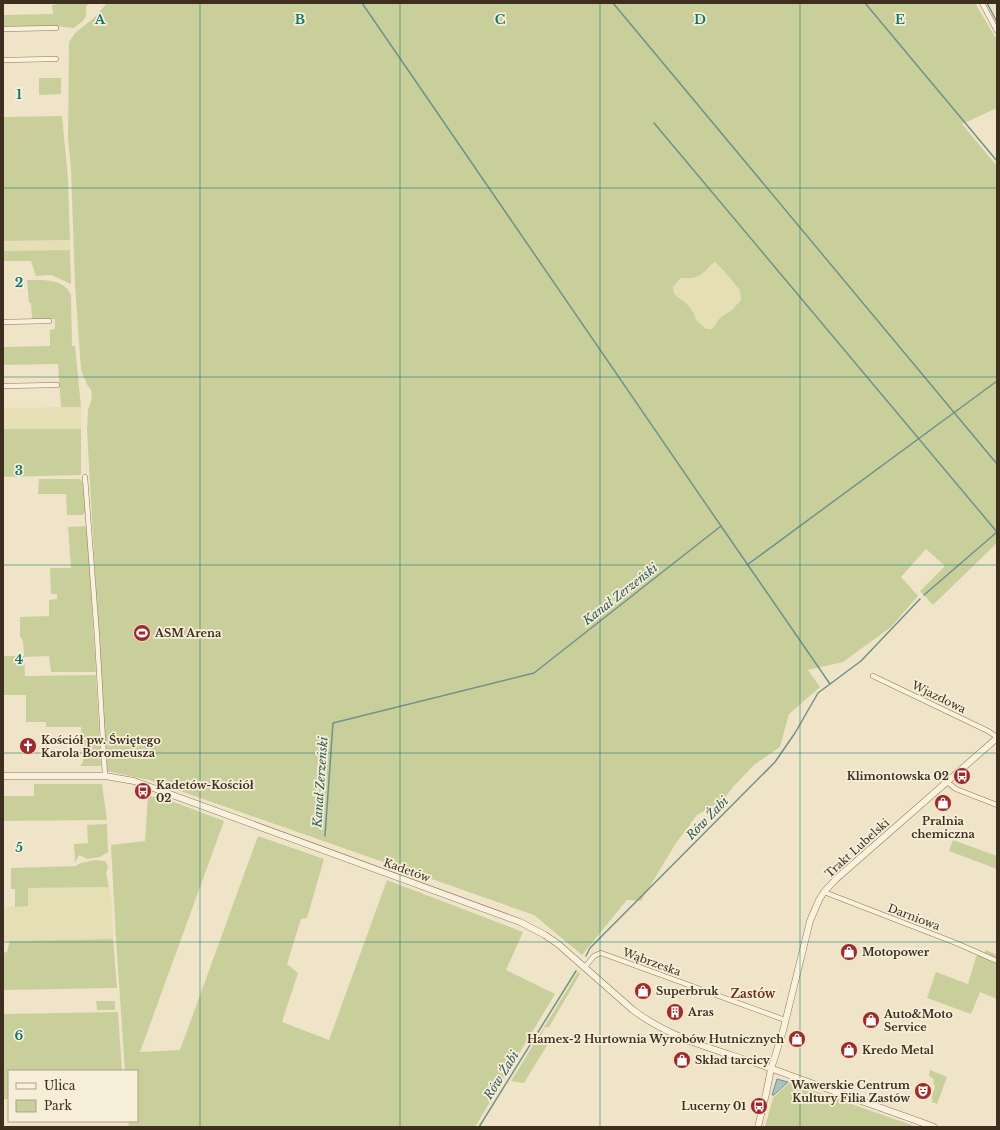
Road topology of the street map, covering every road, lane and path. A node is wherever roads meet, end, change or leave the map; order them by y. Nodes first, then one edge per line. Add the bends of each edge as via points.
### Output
1 (982, 3) edge
2 (56, 28) dead end
3 (3, 29) edge
4 (997, 31) edge
5 (56, 59) dead end
6 (3, 60) edge
7 (3, 322) edge
8 (49, 322) dead end
9 (57, 385) dead end
10 (3, 386) edge
11 (85, 477) dead end
12 (873, 676) dead end
13 (997, 737) edge
14 (3, 776) edge
15 (105, 776) junction
16 (947, 782) junction
17 (997, 805) edge
18 (824, 892) junction
19 (997, 961) edge
20 (585, 967) junction
21 (785, 1020) junction
22 (771, 1069) junction
23 (758, 1127) edge
24 (934, 1127) edge

1 - 4 street
2 - 3 street
5 - 6 street
7 - 8 street
9 - 10 street
11 - 15 street
12 - 13 street, Wjazdowa
13 - 16 street, Trakt Lubelski
14 - 15 street, Kadetów
15 - 20 street, Kadetów via 145,785 520,922 545,935
16 - 17 street via 956,789
16 - 18 street, Trakt Lubelski
18 - 19 street, Darniowa via 956,942
18 - 21 street, Trakt Lubelski via 810,921
20 - 21 street, Wąbrzeska via 594,956 601,953
20 - 22 street, Kadetów via 633,1010 657,1026 705,1047
21 - 22 street, Trakt Lubelski
22 - 23 street, Trakt Lubelski
22 - 24 street, Kadetów

